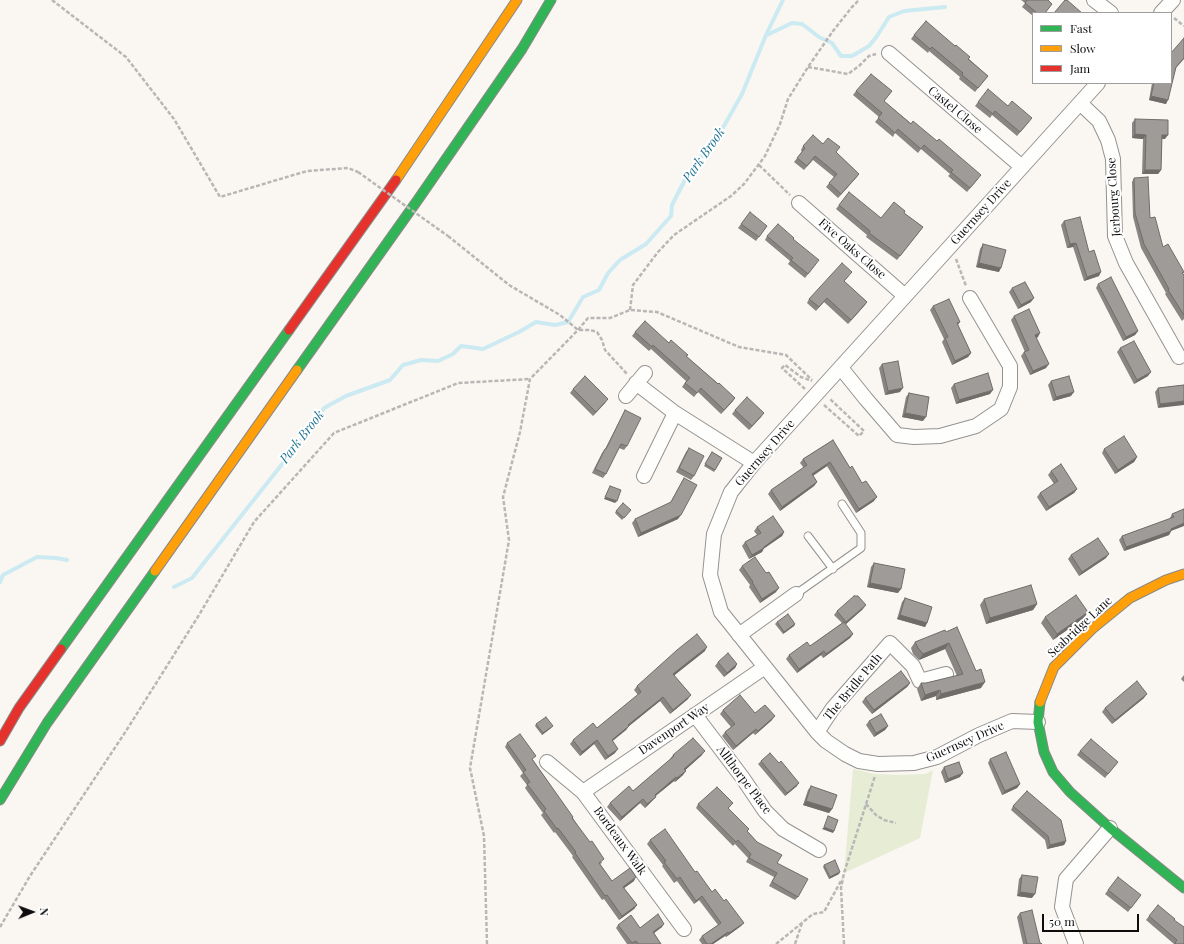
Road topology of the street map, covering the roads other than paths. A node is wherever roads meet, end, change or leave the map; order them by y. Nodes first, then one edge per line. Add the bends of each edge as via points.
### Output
1 (517, 0) edge
2 (552, 0) edge
3 (1094, 0) edge
4 (1173, 0) edge
5 (1110, 12) edge
6 (1162, 12) edge
7 (888, 53) road end
8 (1097, 84) edge
9 (1080, 103) junction
10 (1022, 167) junction
11 (799, 203) road end
12 (905, 296) junction
13 (970, 298) road end
14 (1179, 357) dead end
15 (840, 368) junction
16 (645, 372) dead end
17 (636, 383) junction
18 (626, 396) dead end
19 (675, 413) junction
20 (754, 463) junction
21 (644, 476) dead end
22 (842, 504) dead end
23 (808, 536) dead end
24 (833, 569) junction
25 (1184, 574) edge
26 (796, 594) joint
27 (739, 635) junction
28 (765, 667) junction
29 (946, 674) dead end
30 (695, 715) junction
31 (1038, 722) junction
32 (817, 732) junction
33 (0, 741) edge
34 (547, 762) dead end
35 (583, 792) junction
36 (0, 800) edge
37 (1110, 828) junction
38 (820, 850) dead end
39 (1184, 888) edge
40 (684, 929) dead end
41 (1076, 944) edge

1 - 33 main road via 394,183 19,708
2 - 36 main road via 522,49 421,195 47,723
3 - 5 street
4 - 6 street
7 - 10 street, Castel Close
8 - 9 street, Guernsey Drive
9 - 10 street, Guernsey Drive
9 - 14 street, Jerbourg Close via 1099,121 1108,140 1113,159 1115,236 1126,263
10 - 12 street, Guernsey Drive
11 - 12 street, Five Oaks Close
12 - 15 street, Guernsey Drive
13 - 15 street via 1010,366 1010,387 1001,409 976,426 940,436 897,435
15 - 20 street, Guernsey Drive via 820,396
16 - 17 street
17 - 18 street
17 - 19 street
19 - 20 street
19 - 21 street
20 - 27 street, Guernsey Drive via 731,492 714,534 710,575 721,612
22 - 24 lane via 862,533 861,548
23 - 24 lane
24 - 26 lane
25 - 31 main road, Seabridge Lane via 1130,598 1092,629 1054,667 1040,701
26 - 27 street
27 - 28 street, Guernsey Drive
28 - 30 street, Davenport Way
28 - 32 street, Guernsey Drive
29 - 32 street, The Bridle Path via 920,681 913,666 890,643 833,708
30 - 35 street, Davenport Way
30 - 38 street, Allthorpe Place via 765,811 784,829
31 - 32 street, Guernsey Drive via 1012,721 937,757 914,763 878,764 859,761 826,742
31 - 37 main road, Seabridge Lane via 1044,752 1053,772 1070,792
34 - 35 street, Bordeaux Walk
35 - 40 street, Bordeaux Walk
37 - 39 main road, Seabridge Lane
37 - 41 street via 1066,879 1062,907

